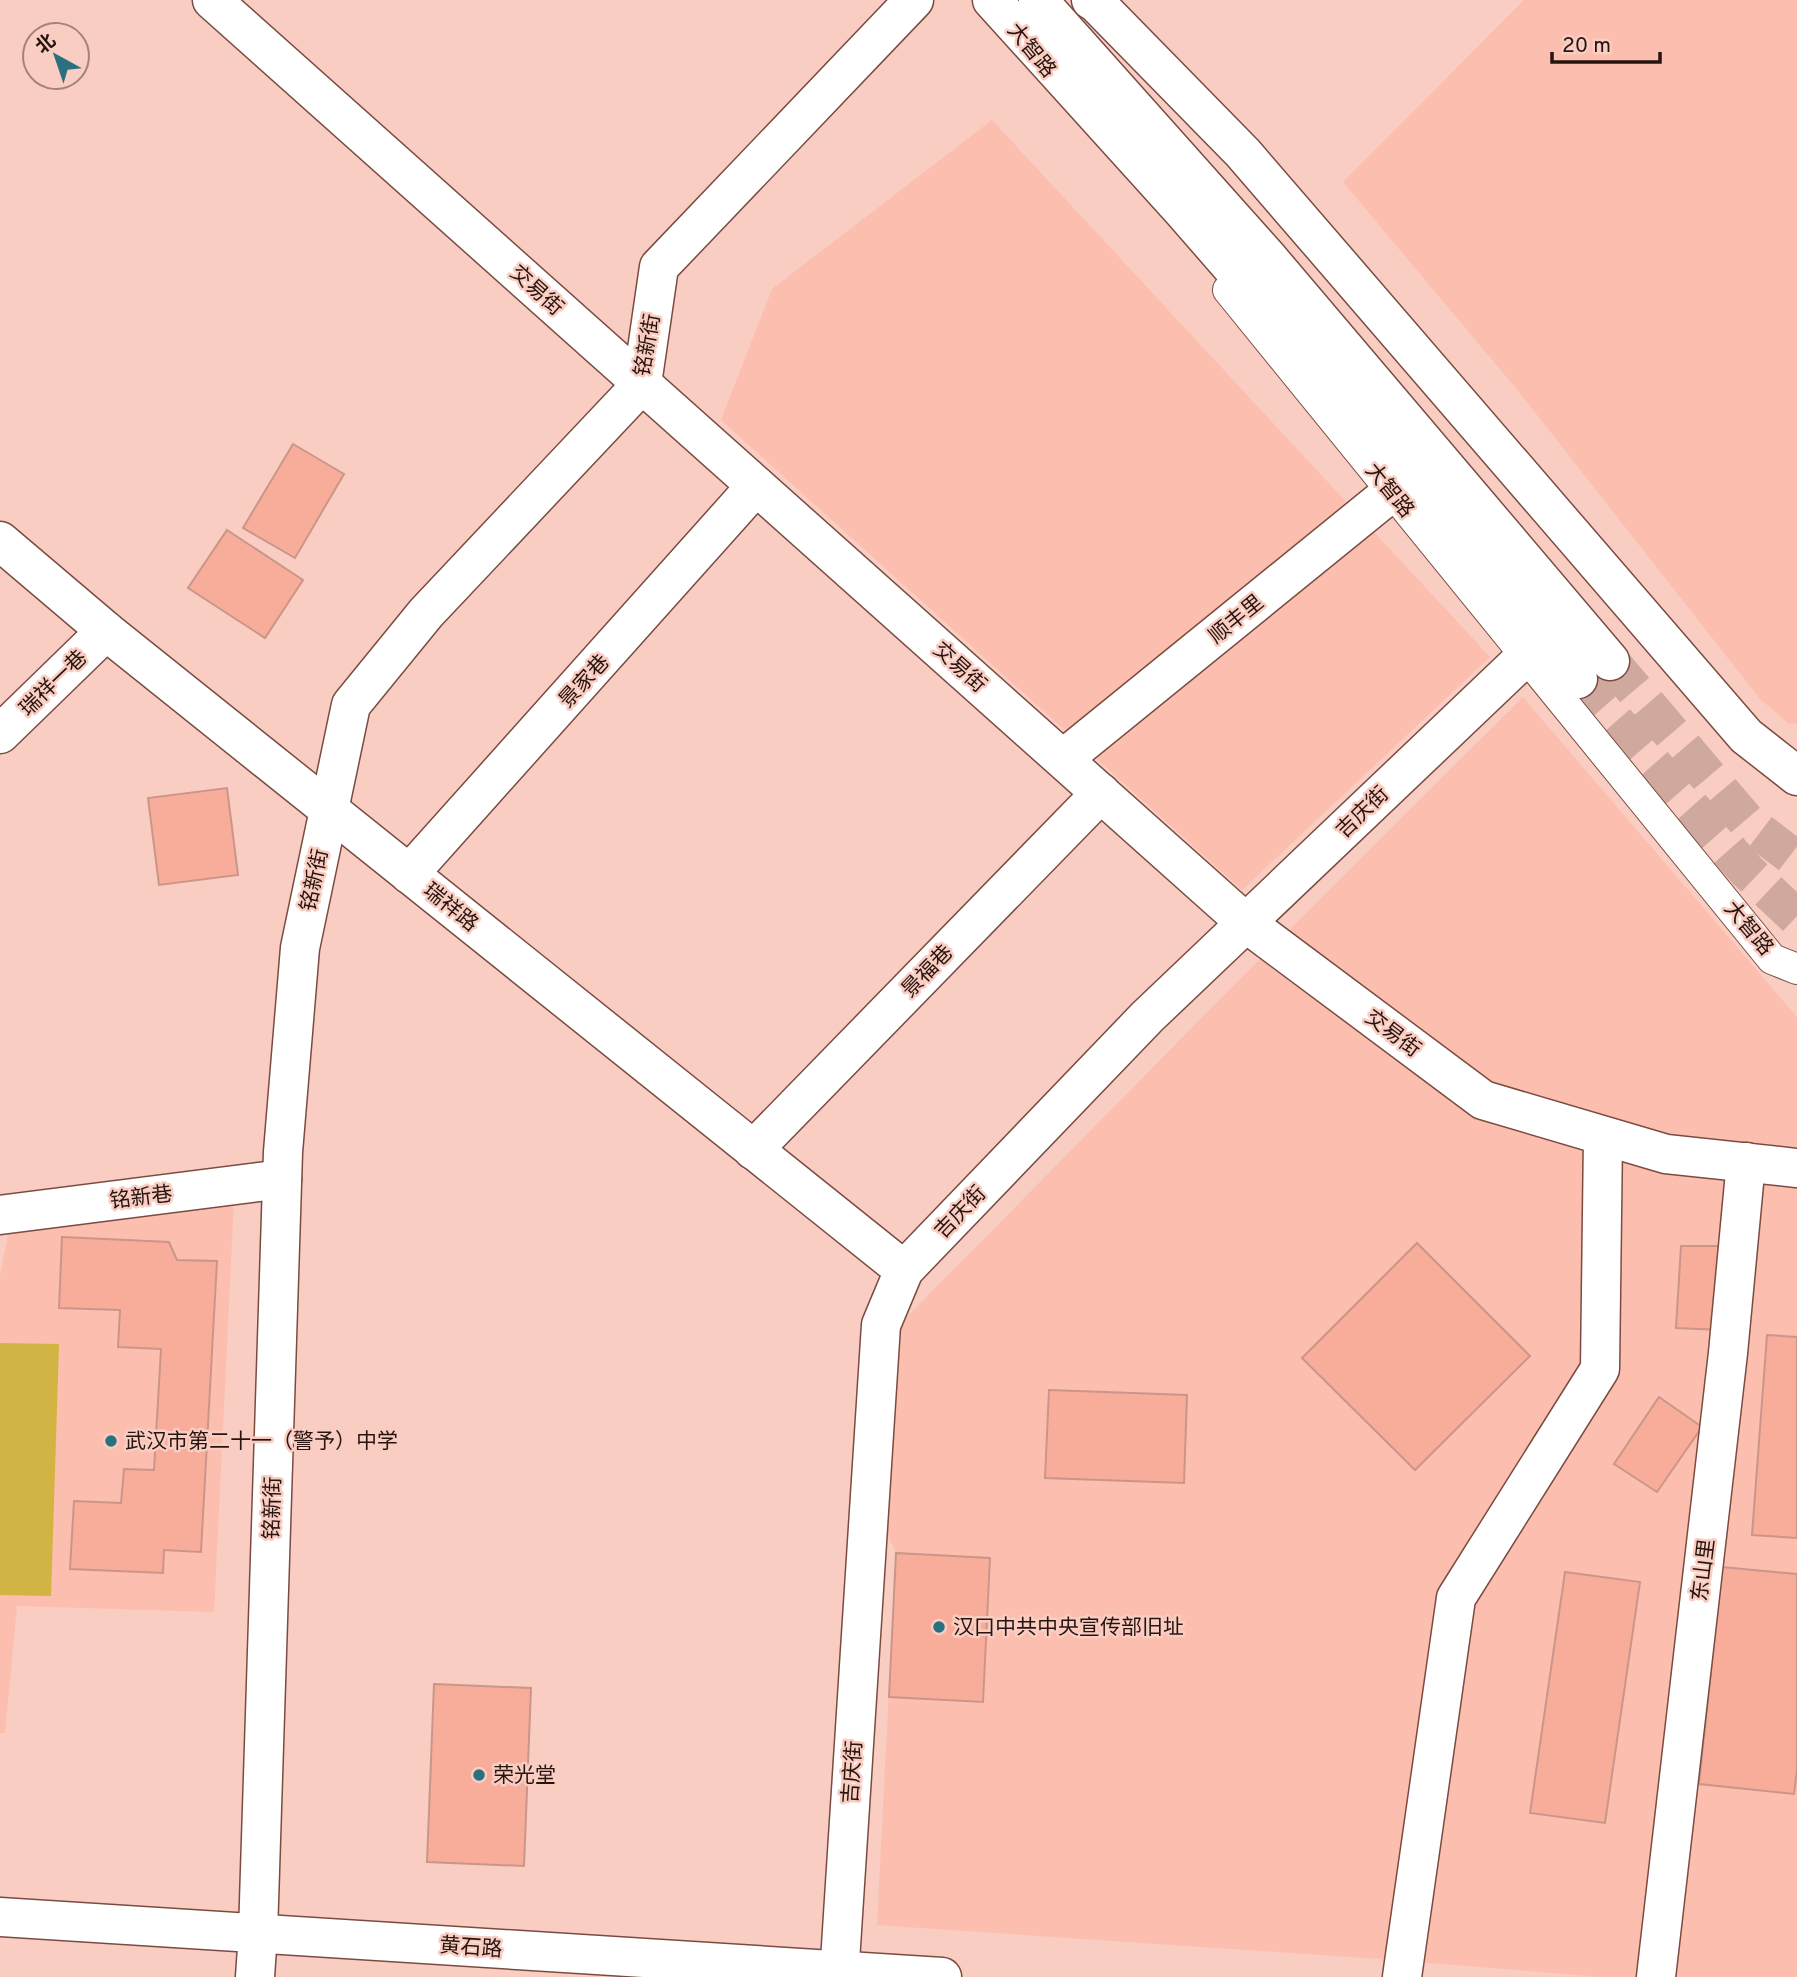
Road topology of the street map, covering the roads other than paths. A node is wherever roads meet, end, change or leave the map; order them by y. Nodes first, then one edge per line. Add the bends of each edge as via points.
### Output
1 (212, 0) edge
2 (914, 0) edge
3 (991, 0) edge
4 (1038, 0) edge
5 (1091, 0) edge
6 (642, 384) junction
7 (1401, 485) junction
8 (756, 486) junction
9 (0, 541) edge
10 (106, 631) junction
11 (1526, 656) junction
12 (0, 734) edge
13 (1063, 759) junction
14 (1797, 776) edge
15 (1101, 793) junction
16 (329, 809) junction
17 (409, 874) junction
18 (1246, 923) junction
19 (1797, 969) edge
20 (1603, 1137) junction
21 (753, 1150) junction
22 (1746, 1162) junction
23 (1797, 1168) edge
24 (282, 1179) junction
25 (0, 1215) edge
26 (904, 1270) junction
27 (0, 1917) edge
28 (258, 1933) junction
29 (839, 1974) edge
30 (255, 1977) edge
31 (942, 1977) edge
32 (1402, 1977) edge
33 (1656, 1977) edge

1 - 6 street, 交易街
2 - 6 street, 铭新街 via 659,267
3 - 7 street, 大智路 via 1309,356
4 - 7 street, 大智路 via 1269,259 1594,670
5 - 14 street via 1243,153 1746,736
6 - 8 street, 交易街
6 - 16 street, 铭新街 via 426,613 351,705
7 - 11 street, 大智路
7 - 13 street, 顺丰里
8 - 13 street, 交易街
8 - 17 street, 景家巷
9 - 10 street, 瑞祥路
10 - 12 street, 瑞祥一巷
10 - 16 street, 瑞祥路
11 - 18 street, 吉庆街
11 - 19 street, 大智路 via 1772,959
13 - 15 street, 交易街
15 - 18 street, 交易街
15 - 21 street, 景福巷
16 - 17 street, 瑞祥路
16 - 24 street, 铭新街 via 300,948
17 - 21 street, 瑞祥路
18 - 20 street, 交易街 via 1483,1100
18 - 26 street, 吉庆街 via 1147,1017
20 - 22 street, 交易街 via 1666,1154
20 - 32 street via 1600,1369 1457,1598
21 - 26 street, 瑞祥路
22 - 23 street, 交易街
22 - 33 street, 东山里
24 - 25 street, 铭新巷
24 - 28 street, 铭新街
26 - 29 street, 吉庆街 via 881,1325
27 - 28 street, 黄石路
28 - 29 street, 黄石路
28 - 30 street, 铭新街
29 - 31 street, 黄石路

